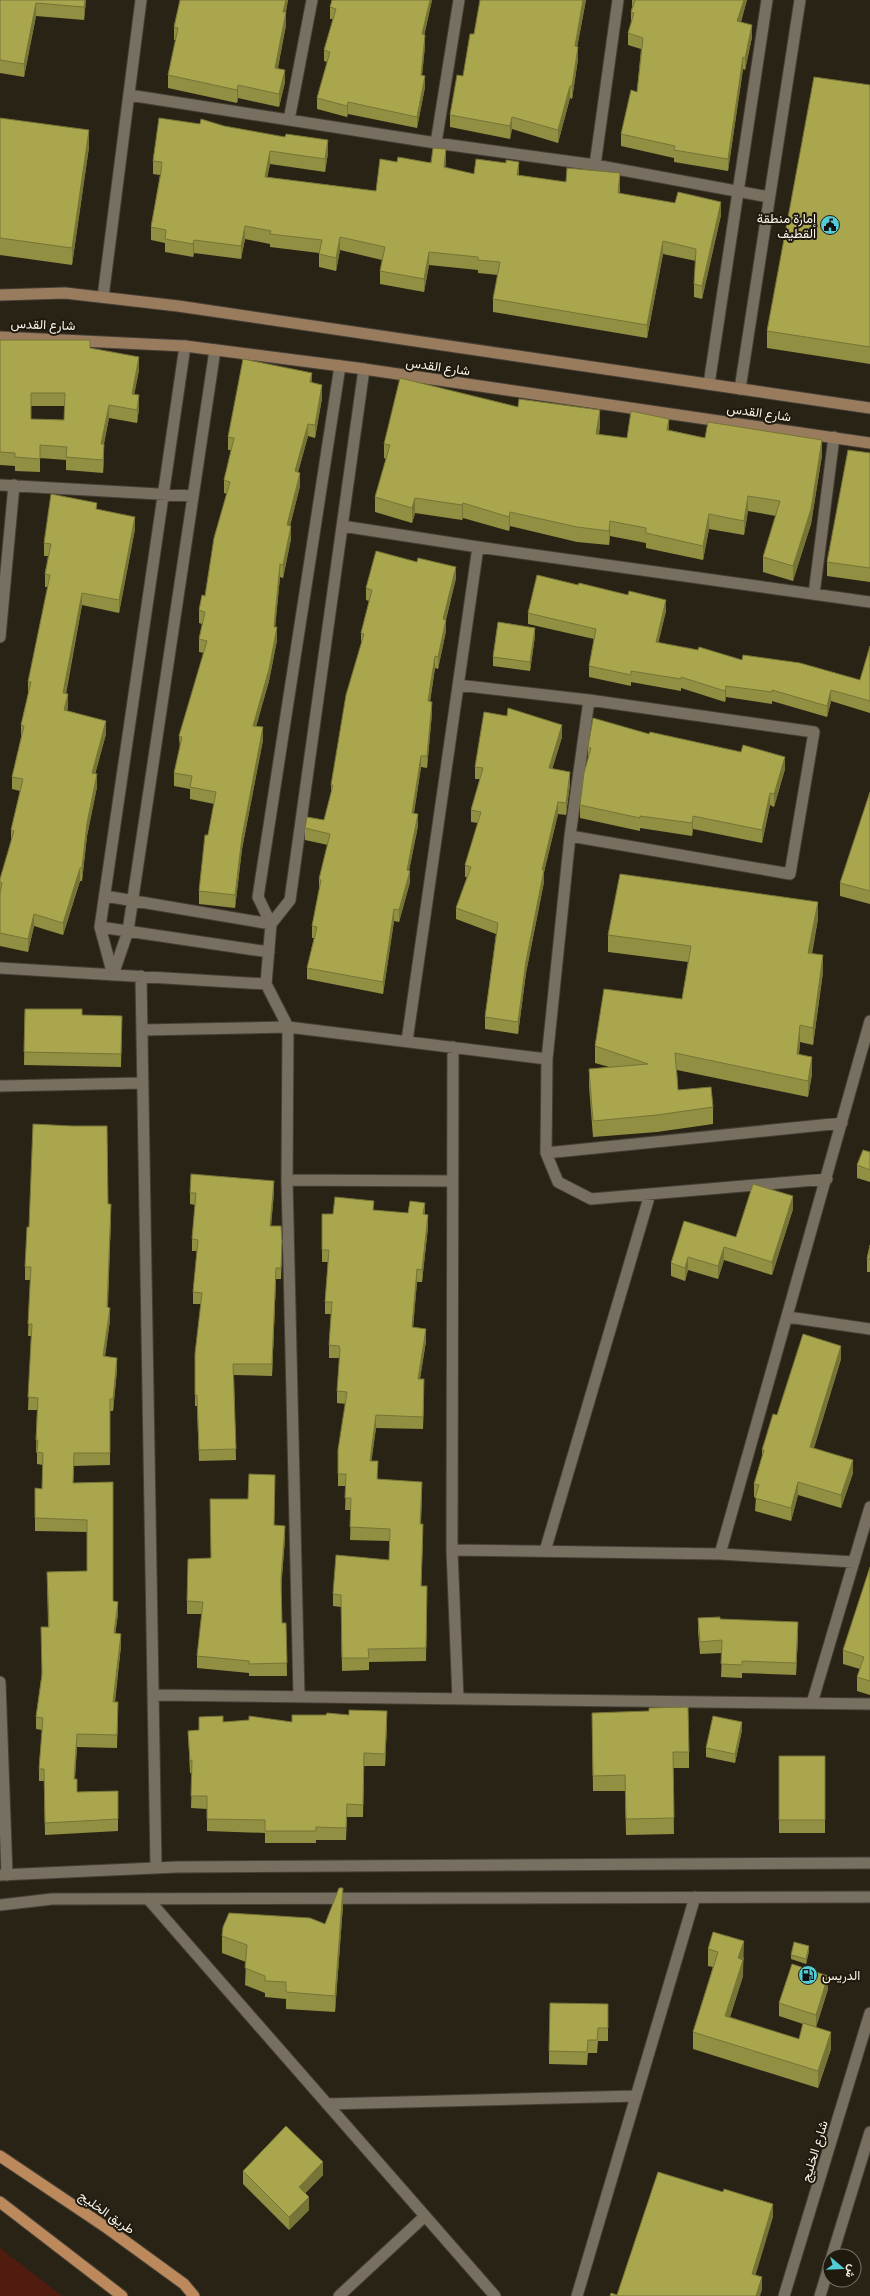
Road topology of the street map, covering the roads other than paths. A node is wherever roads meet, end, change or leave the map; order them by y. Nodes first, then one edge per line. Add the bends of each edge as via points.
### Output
1 (142, 0) edge
2 (312, 0) edge
3 (458, 0) edge
4 (618, 0) edge
5 (767, 0) edge
6 (800, 0) edge
7 (129, 95) junction
8 (289, 120) junction
9 (436, 143) junction
10 (595, 165) junction
11 (738, 192) junction
12 (769, 197) junction
13 (0, 295) edge
14 (103, 297) junction
15 (0, 337) edge
16 (185, 346) junction
17 (214, 350) junction
18 (340, 366) junction
19 (364, 369) junction
20 (709, 384) junction
21 (740, 389) junction
22 (870, 408) edge
23 (834, 437) junction
24 (870, 443) edge
25 (0, 485) edge
26 (14, 485) junction
27 (165, 493) junction
28 (193, 496) junction
29 (342, 526) junction
30 (478, 547) junction
31 (814, 594) junction
32 (870, 602) edge
33 (0, 633) edge
34 (458, 685) junction
35 (589, 700) junction
36 (570, 836) junction
37 (105, 896) junction
38 (133, 902) junction
39 (271, 924) junction
40 (100, 927) junction
41 (128, 931) junction
42 (269, 952) junction
43 (0, 968) edge
44 (113, 975) junction
45 (141, 976) junction
46 (266, 984) junction
47 (870, 1021) edge
48 (288, 1028) junction
49 (142, 1030) junction
50 (407, 1041) junction
51 (452, 1047) junction
52 (547, 1059) junction
53 (143, 1083) junction
54 (0, 1086) edge
55 (842, 1123) junction
56 (546, 1153) junction
57 (827, 1179) junction
58 (287, 1180) junction
59 (452, 1181) junction
60 (650, 1194) junction
61 (788, 1317) junction
62 (870, 1329) edge
63 (870, 1507) edge
64 (452, 1550) junction
65 (545, 1551) junction
66 (720, 1554) junction
67 (854, 1562) junction
68 (0, 1682) edge
69 (154, 1695) junction
70 (299, 1696) junction
71 (458, 1699) junction
72 (0, 1702) edge
73 (812, 1703) junction
74 (870, 1704) edge
75 (870, 1863) edge
76 (156, 1868) junction
77 (4, 1875) edge
78 (695, 1897) junction
79 (870, 1897) edge
80 (148, 1899) junction
81 (0, 1905) edge
82 (870, 2013) edge
83 (636, 2096) junction
84 (327, 2104) junction
85 (870, 2132) edge
86 (0, 2156) edge
87 (0, 2202) edge
88 (425, 2216) junction
89 (834, 2248) edge
90 (122, 2296) edge
91 (194, 2296) edge
92 (339, 2296) edge
93 (495, 2296) edge
94 (578, 2296) edge
95 (784, 2296) edge

1 - 7 street
2 - 8 street
3 - 9 street
4 - 10 street
5 - 11 street
6 - 12 street
7 - 8 street
7 - 14 street
8 - 9 street
9 - 10 street
10 - 11 street
11 - 12 street
11 - 20 street
12 - 21 street
13 - 14 main road via 65,293
14 - 20 main road
15 - 16 main road, شارع القدس
16 - 17 main road, شارع القدس
16 - 27 street
17 - 18 main road, شارع القدس
17 - 28 street
18 - 19 main road, شارع القدس
18 - 39 street via 258,896
19 - 23 main road, شارع القدس
19 - 29 street
20 - 21 main road
21 - 22 main road
23 - 24 main road, شارع القدس
23 - 31 street
25 - 26 street
26 - 27 street
26 - 33 street
27 - 28 street
27 - 37 street
28 - 38 street
29 - 30 street
29 - 39 street via 290,900
30 - 31 street
30 - 34 street
31 - 32 street
34 - 35 street
34 - 50 street
35 - 36 street
35 - 36 street via 814,732 790,874
36 - 52 street
37 - 38 street
37 - 40 street
38 - 39 street
38 - 41 street
39 - 42 street
40 - 41 street
40 - 44 street
41 - 42 street
41 - 44 street
42 - 46 street
43 - 44 street
44 - 45 street
45 - 46 street
45 - 49 street
46 - 48 street
47 - 55 street
48 - 49 street
48 - 50 street
48 - 58 street
49 - 53 street
50 - 51 street
51 - 52 street
51 - 59 street
52 - 56 street
53 - 54 street
53 - 69 street
55 - 56 street
55 - 57 street
56 - 60 street via 558,1182 591,1199
57 - 60 street
57 - 61 street
58 - 59 street
58 - 70 street
59 - 64 street
60 - 65 street
61 - 62 street
61 - 66 street
63 - 67 street
64 - 65 street
64 - 71 street
65 - 66 street
66 - 67 street
67 - 73 street
68 - 72 street
69 - 70 street
69 - 76 street
70 - 71 street
71 - 73 street
72 - 77 street
73 - 74 street
75 - 76 street
76 - 77 street
78 - 79 street
78 - 80 street
78 - 83 street
80 - 81 street via 52,1899
80 - 84 street
82 - 95 street, شارع الخليج
83 - 84 street
83 - 94 street
84 - 88 street
85 - 89 street
86 - 91 main road, طريق الخليج via 107,2228 184,2284
87 - 90 main road
88 - 92 street
88 - 93 street

